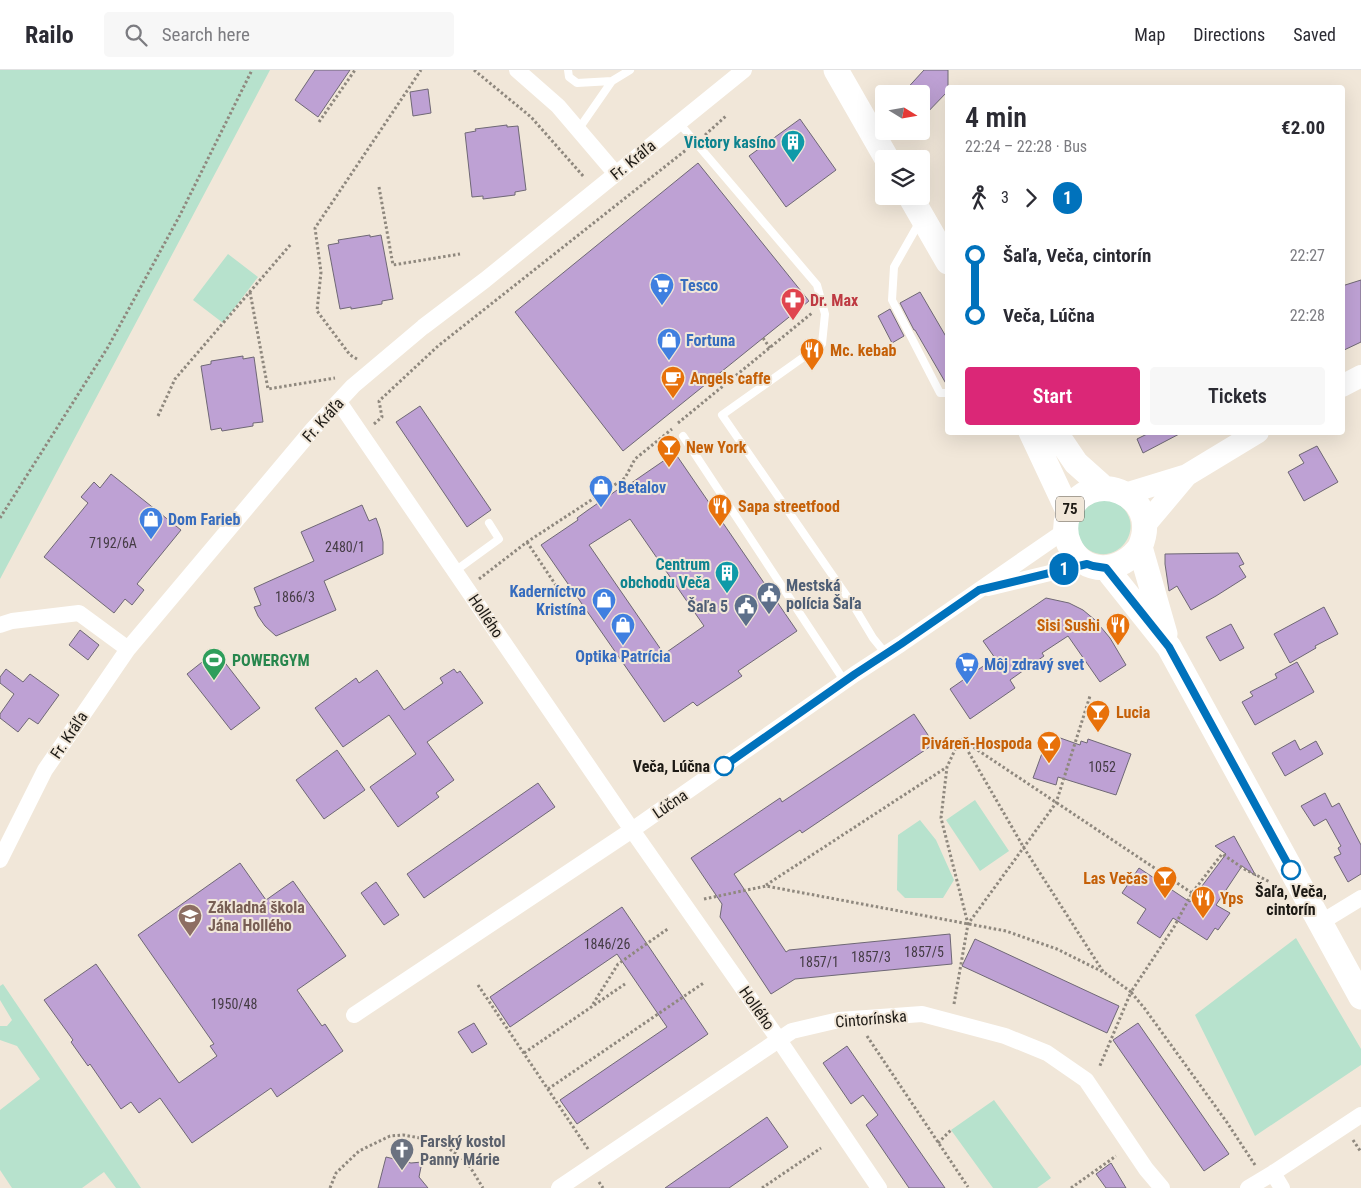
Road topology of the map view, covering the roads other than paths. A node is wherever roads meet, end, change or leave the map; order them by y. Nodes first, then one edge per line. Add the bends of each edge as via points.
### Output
1 (517, 70) edge
2 (568, 70) edge
3 (630, 70) edge
4 (836, 70) edge
5 (741, 71) edge
6 (612, 81) junction
7 (678, 123) junction
8 (578, 130) junction
9 (883, 150) edge
10 (616, 174) junction
11 (916, 207) edge
12 (945, 257) edge
13 (1361, 376) edge
14 (1345, 384) edge
15 (945, 393) edge
16 (339, 402) junction
17 (1032, 435) edge
18 (1057, 435) edge
19 (1253, 435) edge
20 (683, 436) dead end
21 (1186, 475) junction
22 (1114, 491) junction
23 (1067, 522) junction
24 (489, 523) dead end
25 (1142, 536) junction
26 (1096, 566) junction
27 (455, 571) junction
28 (979, 590) junction
29 (0, 625) edge
30 (1169, 647) junction
31 (128, 649) junction
32 (886, 654) junction
33 (845, 682) junction
34 (632, 830) junction
35 (0, 860) edge
36 (1361, 898) edge
37 (1320, 923) junction
38 (1361, 997) edge
39 (354, 1015) dead end
40 (779, 1040) junction
41 (1361, 1115) edge
42 (1268, 1176) junction
43 (559, 1188) edge
44 (879, 1188) edge
45 (1162, 1188) edge
46 (1248, 1188) edge
47 (1282, 1188) edge

1 - 8 street via 558,106
2 - 6 lane via 569,76 577,83
3 - 6 lane
4 - 9 main road
5 - 7 street, Fr. Kráľa
6 - 8 lane
7 - 10 street, Fr. Kráľa
7 - 32 lane via 817,285 825,314 822,344 722,415
8 - 10 street
10 - 16 street, Fr. Kráľa via 423,327 353,386
11 - 12 main road
11 - 15 lane via 894,266 892,300 940,393
13 - 14 main road
16 - 27 street, Hollého
16 - 31 street, Fr. Kráľa
17 - 23 main road, 75
18 - 22 main road, 75 via 1076,462
19 - 21 main road
20 - 33 lane
21 - 22 main road
21 - 25 main road
22 - 23 main road, 75 via 1097,489 1082,495 1072,506
22 - 25 main road, 75 via 1136,504 1143,518
23 - 26 main road, 75 via 1070,546 1080,559
23 - 28 street, Lúčna
24 - 27 lane via 499,539
25 - 26 main road via 1129,560 1114,567
25 - 30 main road, 75
26 - 28 street, Lúčna
26 - 30 main road, 75
27 - 34 street, Hollého
28 - 32 street, Lúčna
29 - 31 street via 79,613
30 - 37 main road, 75
31 - 35 street, Fr. Kráľa via 45,770
32 - 33 street, Lúčna
33 - 34 street, Lúčna
34 - 39 street
34 - 40 street, Hollého
36 - 37 street
37 - 38 main road, 75
40 - 43 street, Cintorínska
40 - 44 street, Hollého
40 - 45 street, Cintorínska via 792,1031 839,1020 922,1014 1005,1036 1047,1053 1086,1080
41 - 42 street
42 - 46 street
42 - 47 street

